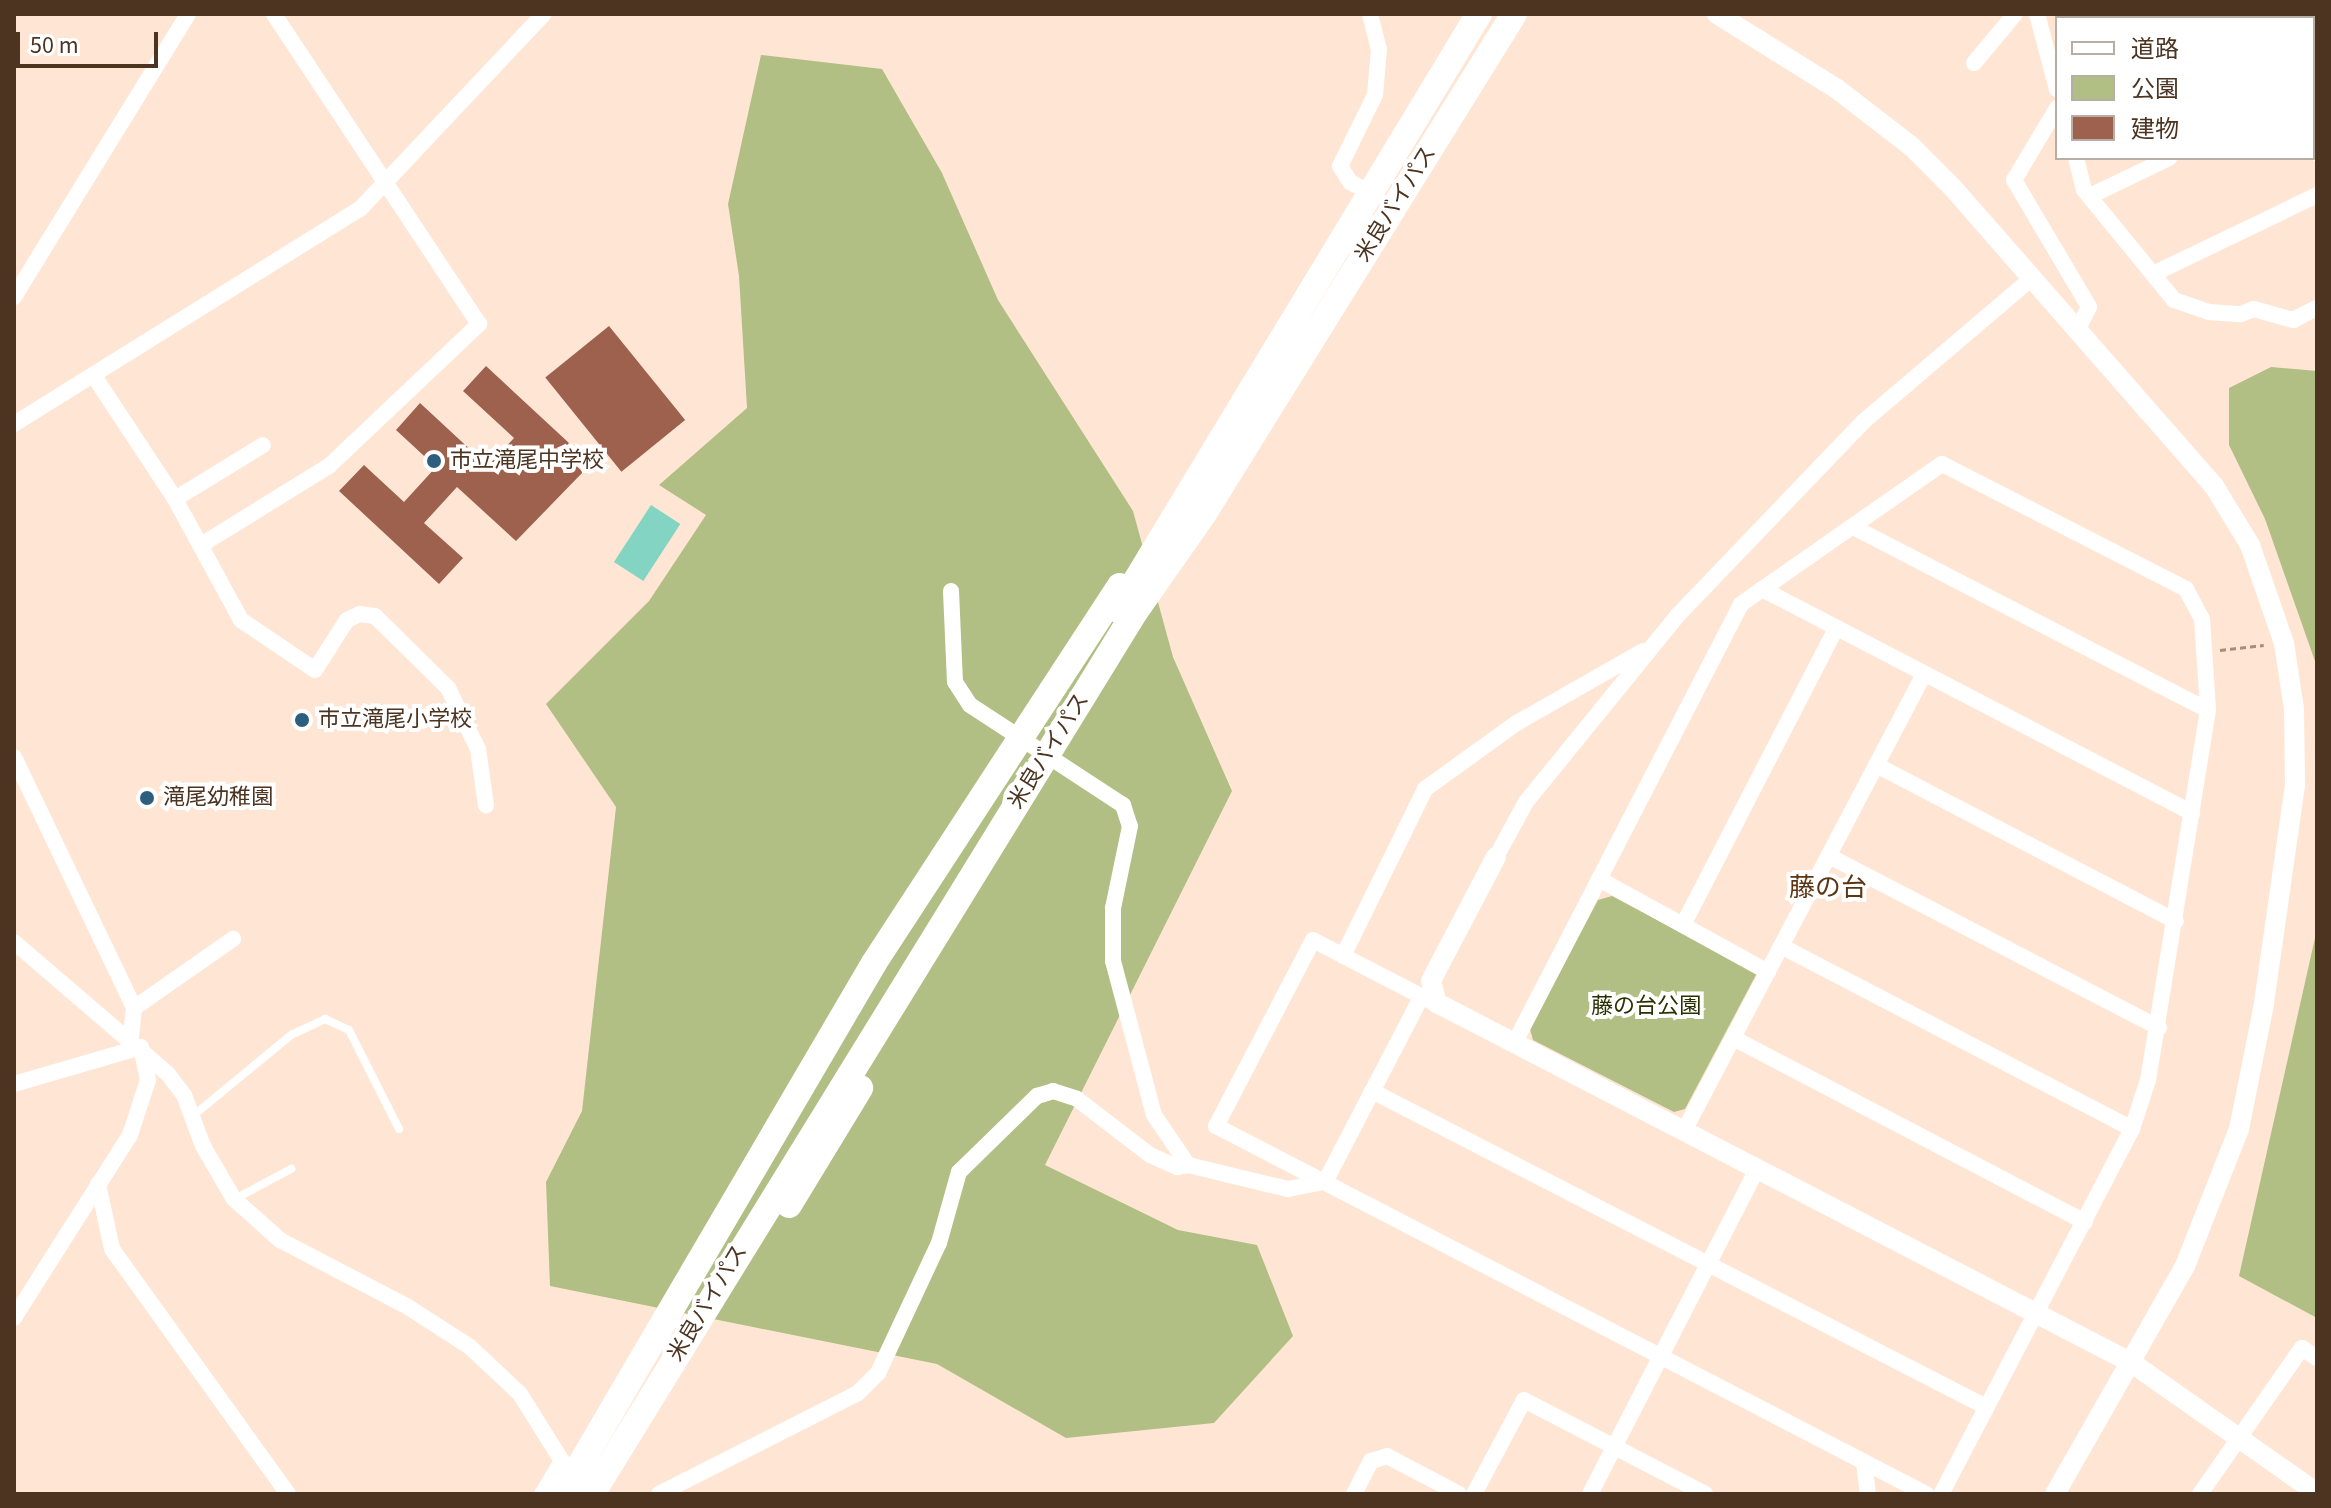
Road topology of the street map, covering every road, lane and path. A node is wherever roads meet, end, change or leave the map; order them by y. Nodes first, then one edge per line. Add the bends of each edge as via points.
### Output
1 (188, 14) edge
2 (274, 14) edge
3 (544, 14) edge
4 (1370, 14) edge
5 (1479, 14) edge
6 (1514, 14) edge
7 (1717, 14) edge
8 (2015, 14) edge
9 (2037, 14) edge
10 (1974, 63) dead end
11 (2055, 82) edge
12 (2055, 111) edge
13 (2077, 160) edge
14 (2165, 160) edge
15 (387, 185) junction
16 (1369, 194) junction
17 (2317, 195) edge
18 (2090, 196) junction
19 (1397, 203) junction
20 (2153, 274) junction
21 (2032, 278) junction
22 (14, 297) edge
23 (2317, 308) edge
24 (2078, 329) junction
25 (94, 376) junction
26 (14, 424) edge
27 (263, 445) dead end
28 (175, 499) junction
29 (1180, 502) junction
30 (1203, 515) junction
31 (1853, 527) junction
32 (201, 545) junction
33 (1762, 589) junction
34 (951, 591) dead end
35 (1836, 628) junction
36 (2284, 643) junction
37 (1652, 646) junction
38 (2204, 652) junction
39 (1924, 674) junction
40 (2208, 710) junction
41 (14, 757) edge
42 (1876, 765) junction
43 (486, 805) dead end
44 (2192, 813) junction
45 (1829, 856) junction
46 (1496, 857) joint
47 (1599, 879) junction
48 (2176, 921) junction
49 (1683, 925) junction
50 (233, 939) dead end
51 (14, 942) edge
52 (1781, 946) junction
53 (1343, 956) junction
54 (1768, 972) junction
55 (1422, 996) junction
56 (134, 1008) junction
57 (1449, 1010) junction
58 (2159, 1028) junction
59 (1733, 1038) junction
60 (136, 1042) junction
61 (1514, 1044) junction
62 (14, 1084) edge
63 (1372, 1091) junction
64 (194, 1115) junction
65 (399, 1129) dead end
66 (2132, 1129) junction
67 (1684, 1131) junction
68 (1188, 1165) junction
69 (291, 1169) dead end
70 (1757, 1169) junction
71 (1325, 1182) junction
72 (98, 1184) junction
73 (234, 1199) junction
74 (2085, 1222) junction
75 (1708, 1264) junction
76 (2037, 1314) junction
77 (14, 1318) edge
78 (1660, 1356) junction
79 (2317, 1358) edge
80 (2132, 1363) junction
81 (1986, 1407) junction
82 (2239, 1438) junction
83 (1614, 1447) junction
84 (562, 1461) junction
85 (1864, 1462) junction
86 (604, 1491) edge
87 (2317, 1493) edge
88 (288, 1494) edge
89 (542, 1494) edge
90 (563, 1494) edge
91 (578, 1494) edge
92 (659, 1494) edge
93 (1354, 1494) edge
94 (1459, 1494) edge
95 (1474, 1494) edge
96 (1590, 1494) edge
97 (1705, 1494) edge
98 (1868, 1494) edge
99 (1926, 1494) edge
100 (1941, 1494) edge
101 (2055, 1494) edge
102 (2200, 1494) edge

1 - 22 street
2 - 15 street
3 - 15 street
4 - 16 street via 1379,49 1375,95 1340,166 1350,182
5 - 16 main road, 米良バイパス
6 - 19 main road, 米良バイパス
7 - 21 street via 1837,89 1911,146
8 - 10 street
9 - 11 street
12 - 24 street via 2014,180 2089,307
13 - 18 street
14 - 18 street
15 - 25 street via 339,223
15 - 32 street via 479,324 329,466
16 - 19 street
16 - 29 main road, 米良バイパス
17 - 20 street
18 - 20 street
19 - 30 main road, 米良バイパス
20 - 23 street via 2174,300 2209,312 2241,314 2254,309 2293,320
21 - 24 street
21 - 37 street via 1960,334 1831,453
24 - 36 street via 2214,486 2250,545
25 - 26 street
25 - 28 street
27 - 28 street
28 - 32 street
29 - 90 main road via 874,963
29 - 91 main road, 米良バイパス via 1046,731
30 - 86 main road via 1138,631
30 - 86 main road, 米良バイパス via 1074,711
31 - 33 street
31 - 38 street via 1942,464 2186,589 2202,619
31 - 40 street
32 - 43 street via 241,620 315,670 347,620 360,614 375,616 396,632 448,688 466,721 478,749
33 - 35 street
33 - 47 street via 1741,604
34 - 68 street via 955,682 970,705 1123,805 1130,826 1113,908 1113,961 1134,1057 1154,1115
35 - 39 street
35 - 49 street
36 - 38 path
36 - 80 street via 2294,709 2295,785 2252,1075 2206,1223
37 - 46 street via 1526,802
37 - 53 street via 1515,724 1425,789
38 - 40 street
39 - 42 street
39 - 44 street
40 - 44 street
41 - 56 street
42 - 45 street
42 - 48 street
44 - 48 street
45 - 52 street
45 - 58 street
46 - 57 street via 1431,981 1433,998
47 - 49 street
47 - 61 street
48 - 58 street
49 - 54 street
50 - 56 street
51 - 60 street
52 - 54 street
52 - 66 street
53 - 55 street
53 - 71 street via 1313,940 1216,1126
54 - 59 street
55 - 57 street
55 - 63 street
56 - 60 street
57 - 61 street
58 - 66 street
59 - 67 street
59 - 74 street
60 - 62 street
60 - 64 street via 168,1074
60 - 72 street via 148,1080 143,1106
61 - 67 street
63 - 71 street
63 - 75 street
64 - 65 lane via 291,1035 325,1019 349,1030
64 - 73 street via 203,1146
66 - 74 street
67 - 70 street
68 - 71 street via 1288,1189
68 - 92 street via 1177,1167 1150,1155 1077,1099 1053,1091 1037,1096 959,1172 939,1243 878,1373 858,1393
69 - 73 lane
70 - 75 street
70 - 76 street
71 - 78 street
72 - 77 street
72 - 88 street via 112,1249
73 - 84 street via 280,1240 408,1307 470,1347 520,1394
74 - 76 street
75 - 78 street
75 - 81 street
76 - 80 street
76 - 81 street
78 - 83 street
78 - 85 street
79 - 82 street via 2302,1348
80 - 82 street
80 - 101 street
81 - 100 street
82 - 87 street
82 - 102 street
83 - 95 street via 1524,1400
83 - 96 street
83 - 97 street
84 - 86 street
84 - 89 street
85 - 98 street
85 - 99 street
93 - 94 street via 1371,1461 1387,1456

